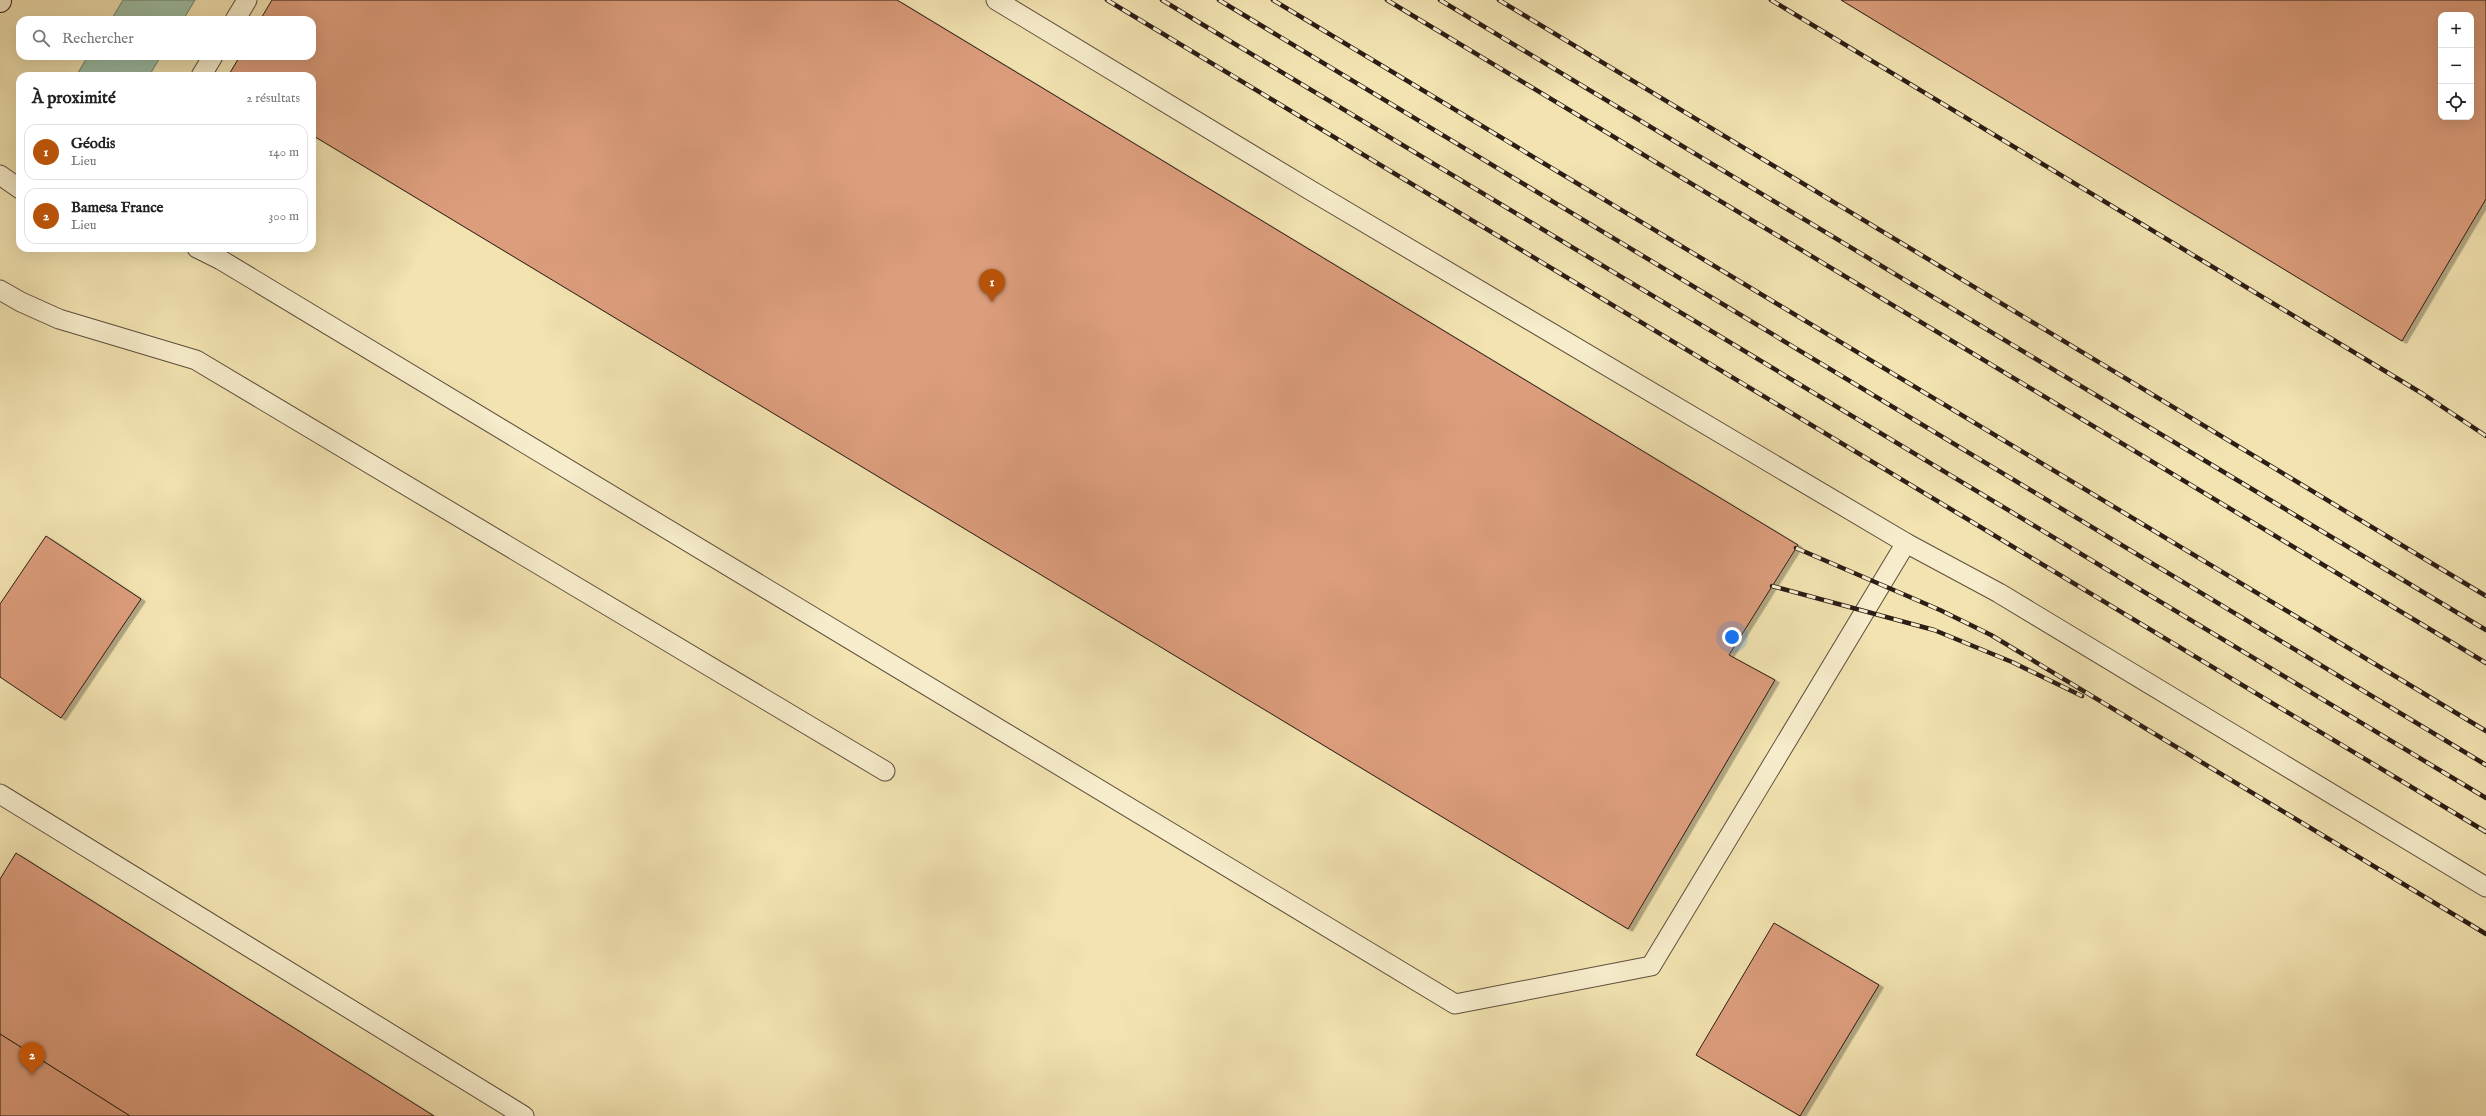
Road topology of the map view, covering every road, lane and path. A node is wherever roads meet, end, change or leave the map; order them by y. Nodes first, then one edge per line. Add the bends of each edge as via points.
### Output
1 (247, 0) edge
2 (996, 0) edge
3 (237, 16) edge
4 (211, 60) edge
5 (203, 72) edge
6 (0, 175) edge
7 (16, 186) edge
8 (205, 252) edge
9 (0, 290) edge
10 (1906, 543) junction
11 (885, 771) dead end
12 (0, 794) edge
13 (2486, 887) edge
14 (524, 1116) edge

1 - 3 lane
2 - 10 lane via 1310,190
4 - 5 lane
6 - 7 lane
8 - 10 lane via 1455,1004 1651,966
9 - 11 lane via 59,318 196,360
10 - 13 lane via 1999,594
12 - 14 lane

